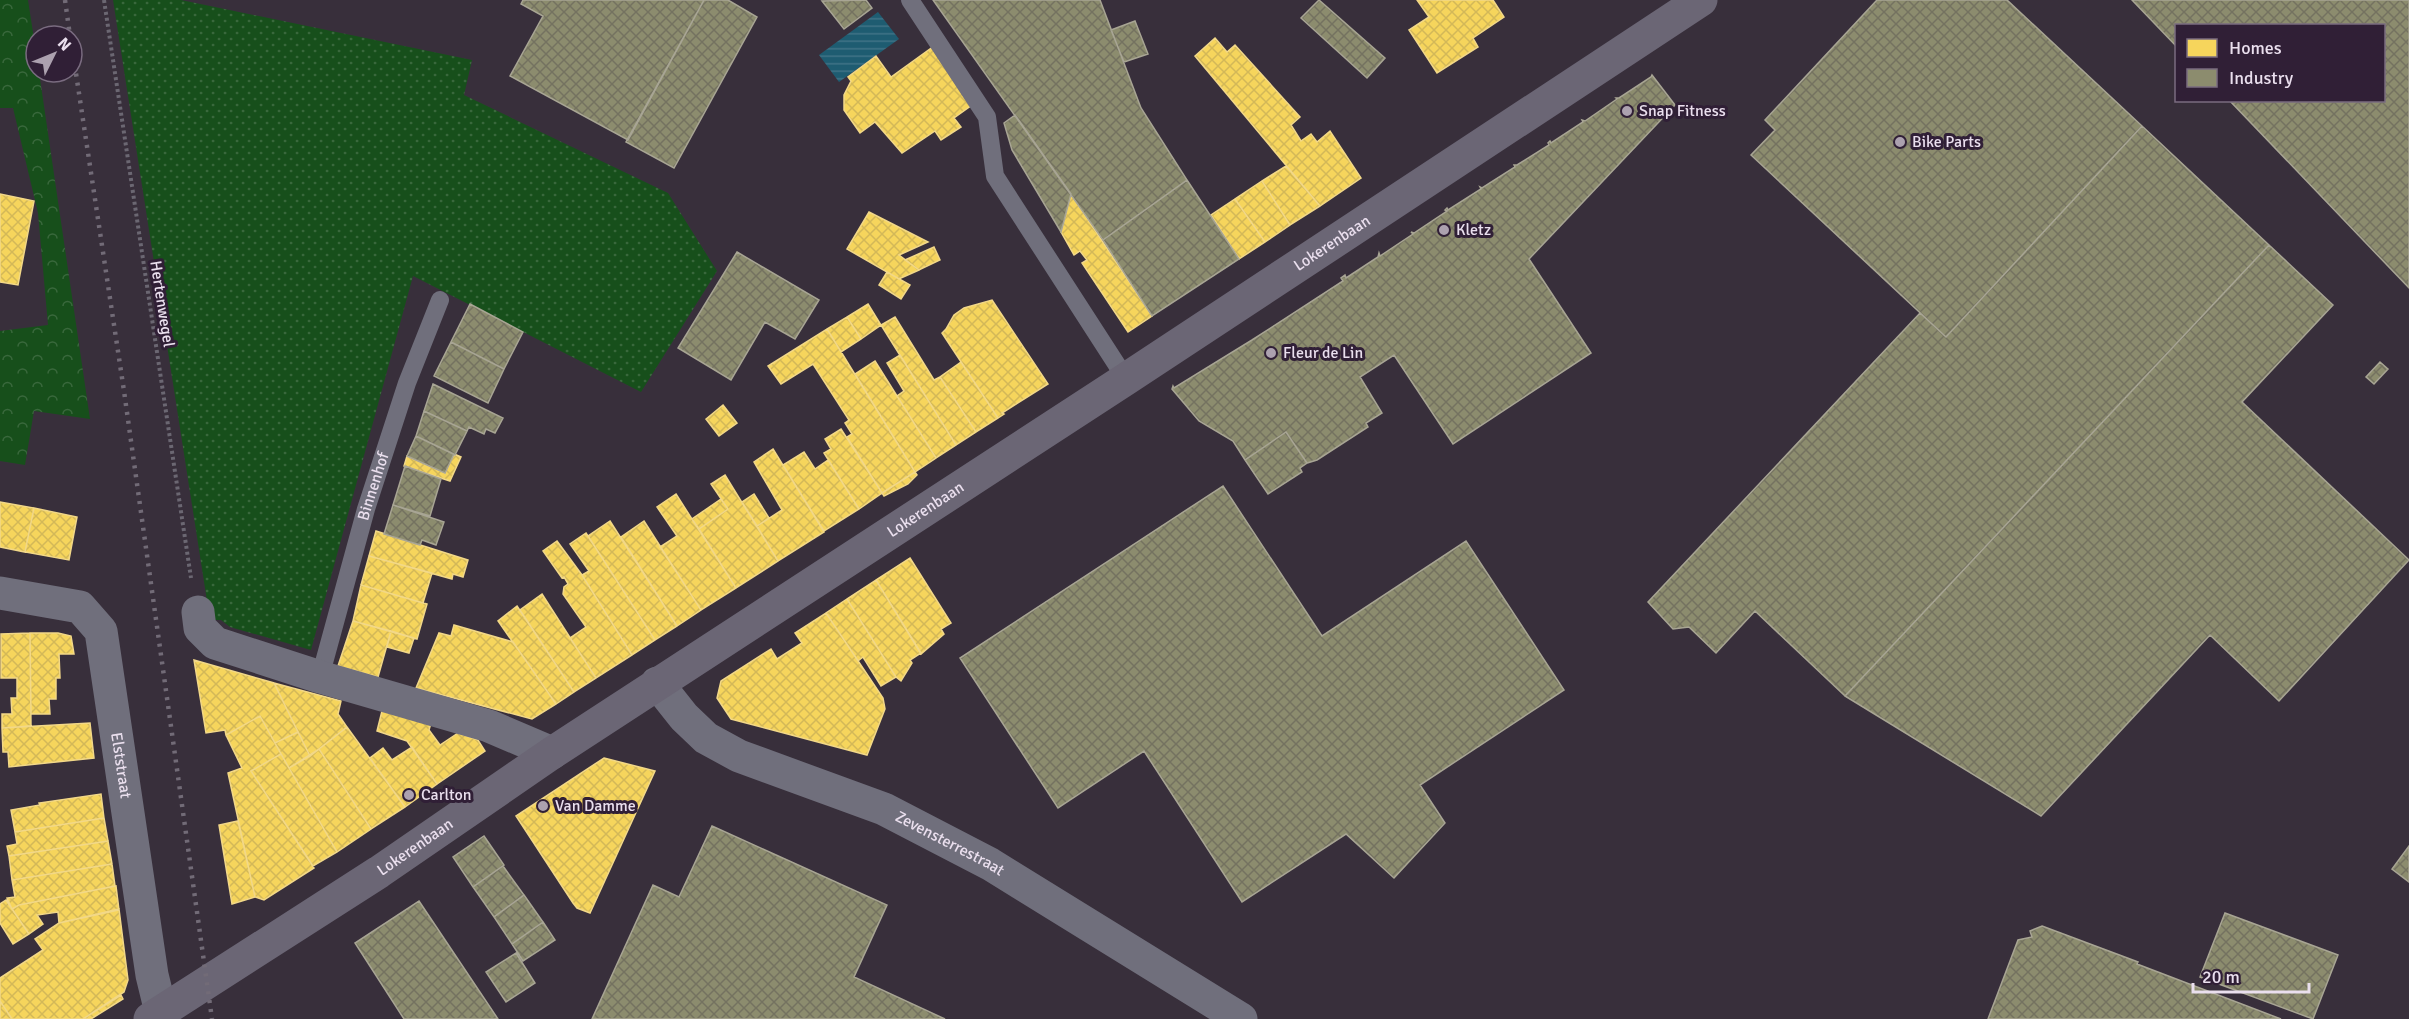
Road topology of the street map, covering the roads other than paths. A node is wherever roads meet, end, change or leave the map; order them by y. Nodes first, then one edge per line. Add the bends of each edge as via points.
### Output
1 (910, 0) edge
2 (1701, 0) edge
3 (440, 300) dead end
4 (1126, 379) junction
5 (0, 593) edge
6 (198, 612) road end
7 (320, 677) junction
8 (657, 683) junction
9 (552, 753) junction
10 (156, 1016) edge
11 (1242, 1019) edge

1 - 4 lane via 987,117 995,176
2 - 4 street, Lokerenbaan
3 - 7 lane, Binnenhof via 407,383 366,509
4 - 8 street, Lokerenbaan
5 - 10 street, Elststraat via 80,607 101,631
6 - 7 street via 200,628 215,643
7 - 9 street via 489,726
8 - 9 street, Lokerenbaan
8 - 11 street, Zevensterrestraat via 706,738 740,756 884,809 990,864
9 - 10 street, Lokerenbaan via 379,872

